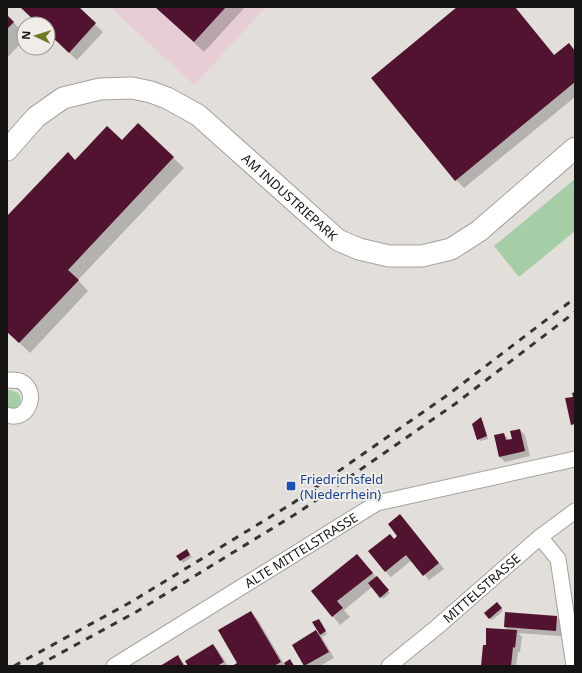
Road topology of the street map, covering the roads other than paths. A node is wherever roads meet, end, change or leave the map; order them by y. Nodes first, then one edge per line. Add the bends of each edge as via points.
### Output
1 (575, 148) edge
2 (7, 150) edge
3 (7, 380) edge
4 (7, 415) edge
5 (575, 459) edge
6 (575, 511) edge
7 (540, 537) junction
8 (114, 666) edge
9 (389, 666) edge
10 (574, 666) edge

1 - 2 street, AM INDUSTRIEPARK via 479,231 451,249 422,256 389,256 359,249 338,240 198,115 151,92 132,88 100,89 62,98 36,117
3 - 4 street via 19,381 28,387 31,401 24,413 18,416
5 - 8 street, ALTE MITTELSTRASSE via 377,503
6 - 7 street, MITTELSTRASSE
7 - 9 street, MITTELSTRASSE via 437,628
7 - 10 street via 558,559

